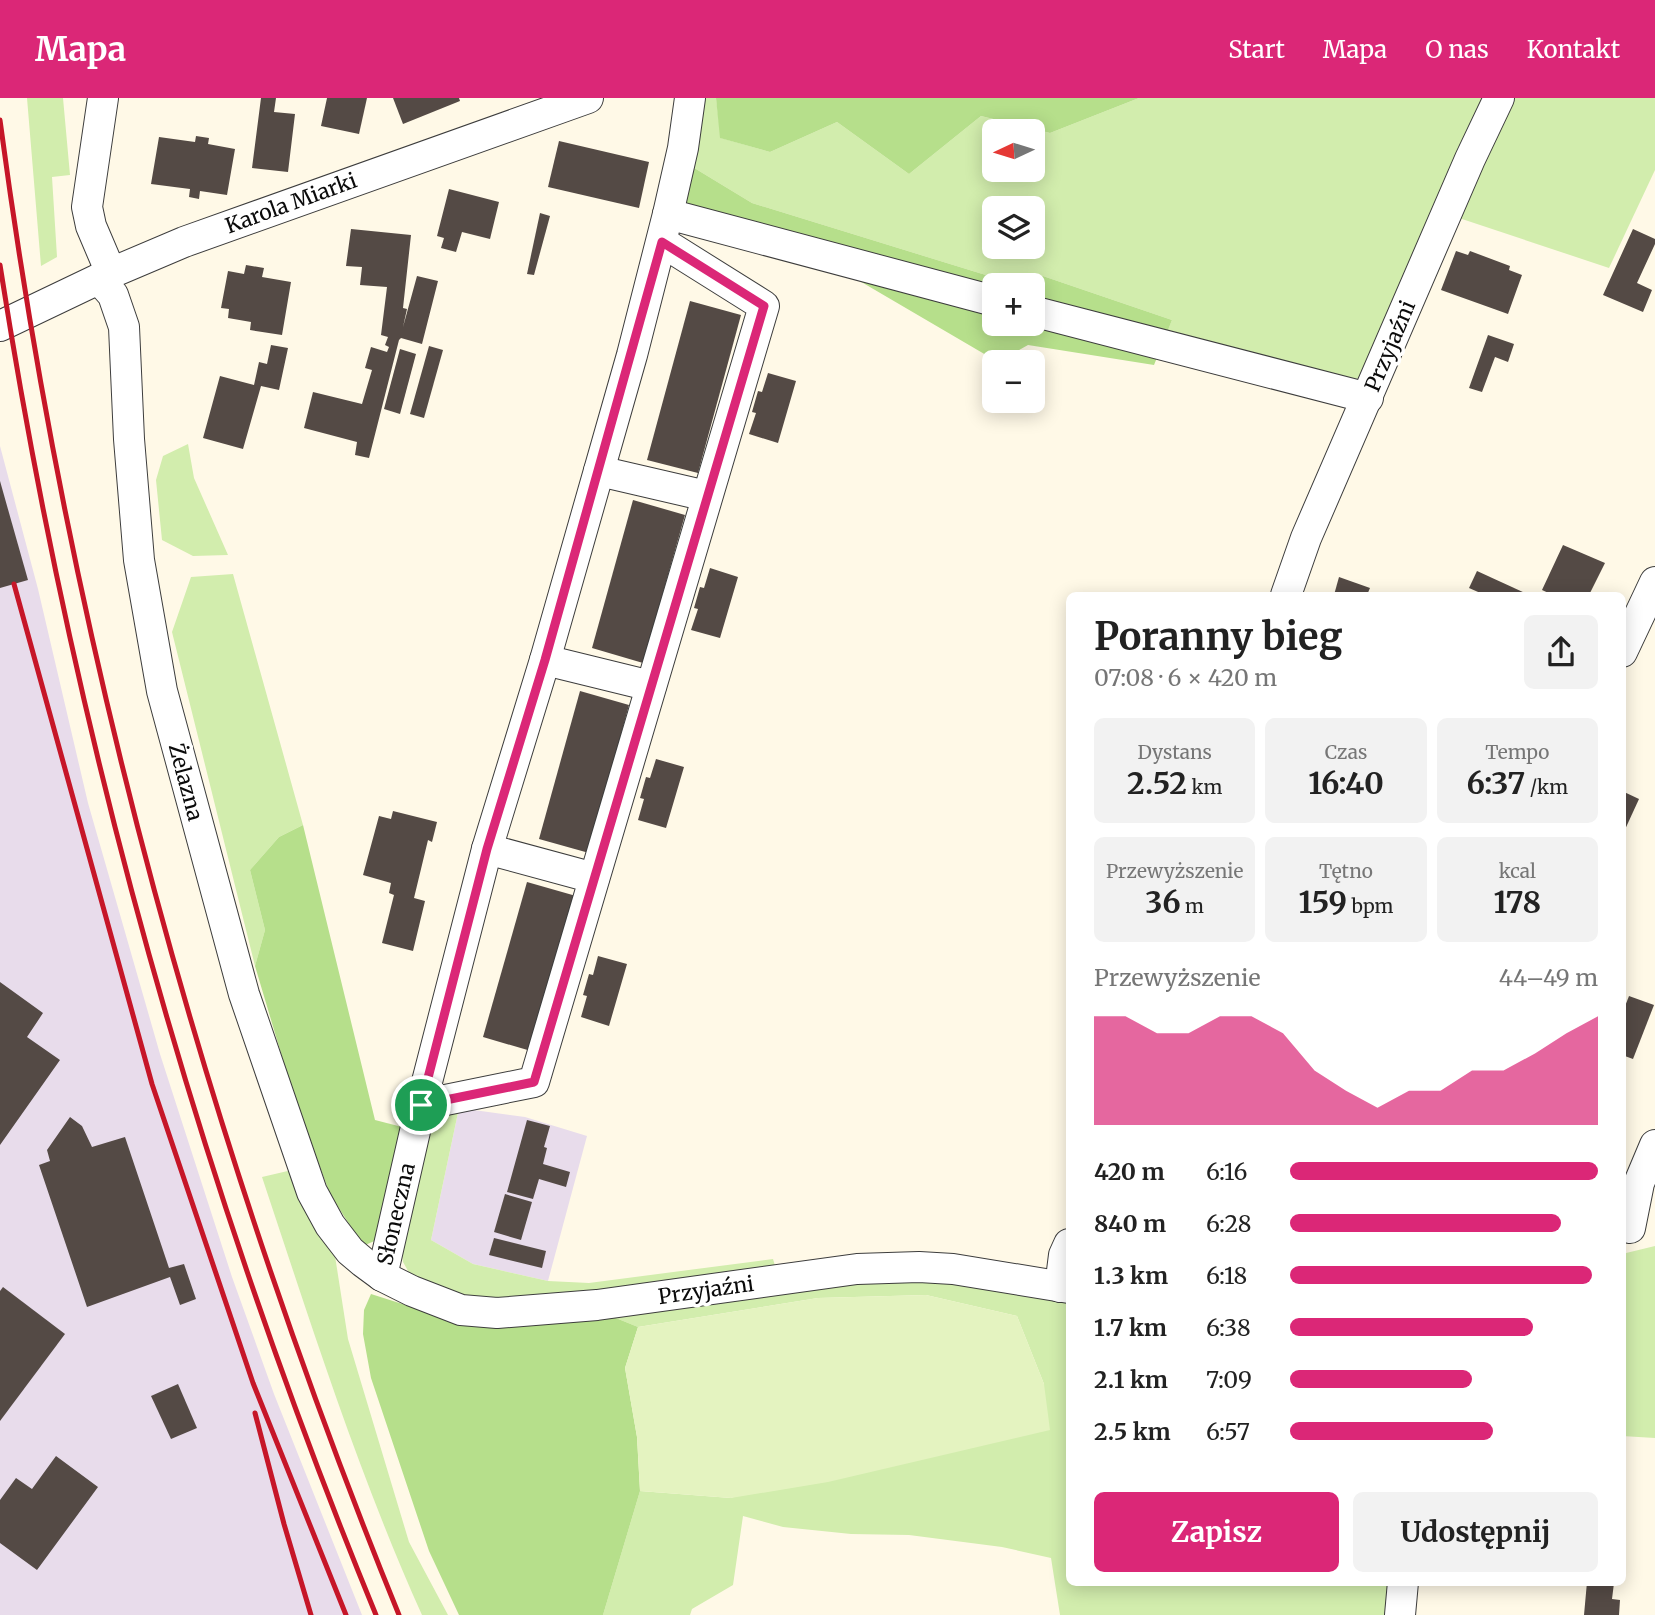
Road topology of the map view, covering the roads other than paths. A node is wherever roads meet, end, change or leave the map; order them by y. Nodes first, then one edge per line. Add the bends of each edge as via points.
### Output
1 (103, 98) edge
2 (589, 98) edge
3 (690, 98) edge
4 (1499, 98) edge
5 (665, 228) junction
6 (105, 276) junction
7 (982, 298) edge
8 (1045, 314) edge
9 (0, 326) edge
10 (1368, 398) junction
11 (599, 471) junction
12 (707, 496) junction
13 (1655, 582) edge
14 (1287, 592) edge
15 (1626, 644) edge
16 (545, 660) junction
17 (651, 686) junction
18 (487, 849) junction
19 (594, 878) junction
20 (421, 1105) junction
21 (1655, 1145) edge
22 (1636, 1227) edge
23 (1066, 1251) edge
24 (373, 1269) junction
25 (1064, 1287) edge
26 (1403, 1586) edge
27 (1400, 1615) edge

1 - 6 street, Żelazna via 88,207
2 - 6 street, Karola Miarki via 258,214
3 - 5 street, Słoneczna
4 - 10 street, Przyjaźni
5 - 7 street
5 - 11 street, Słoneczna
5 - 12 street via 764,306
6 - 9 street, Karola Miarki
6 - 24 street, Żelazna via 124,327 143,587 162,691 188,794 244,993 312,1192 330,1226 350,1251
8 - 10 street
10 - 14 street, Przyjaźni
11 - 12 street
11 - 16 street, Słoneczna
12 - 17 street
13 - 15 street
16 - 17 street
16 - 18 street, Słoneczna
17 - 19 street
18 - 19 street
18 - 20 street, Słoneczna
19 - 20 street via 534,1082
20 - 24 street, Słoneczna
21 - 22 street via 1640,1183
23 - 25 street, Przyjaźni
24 - 25 street, Przyjaźni via 412,1292 461,1310 497,1313 597,1305 885,1267 953,1269
26 - 27 street

